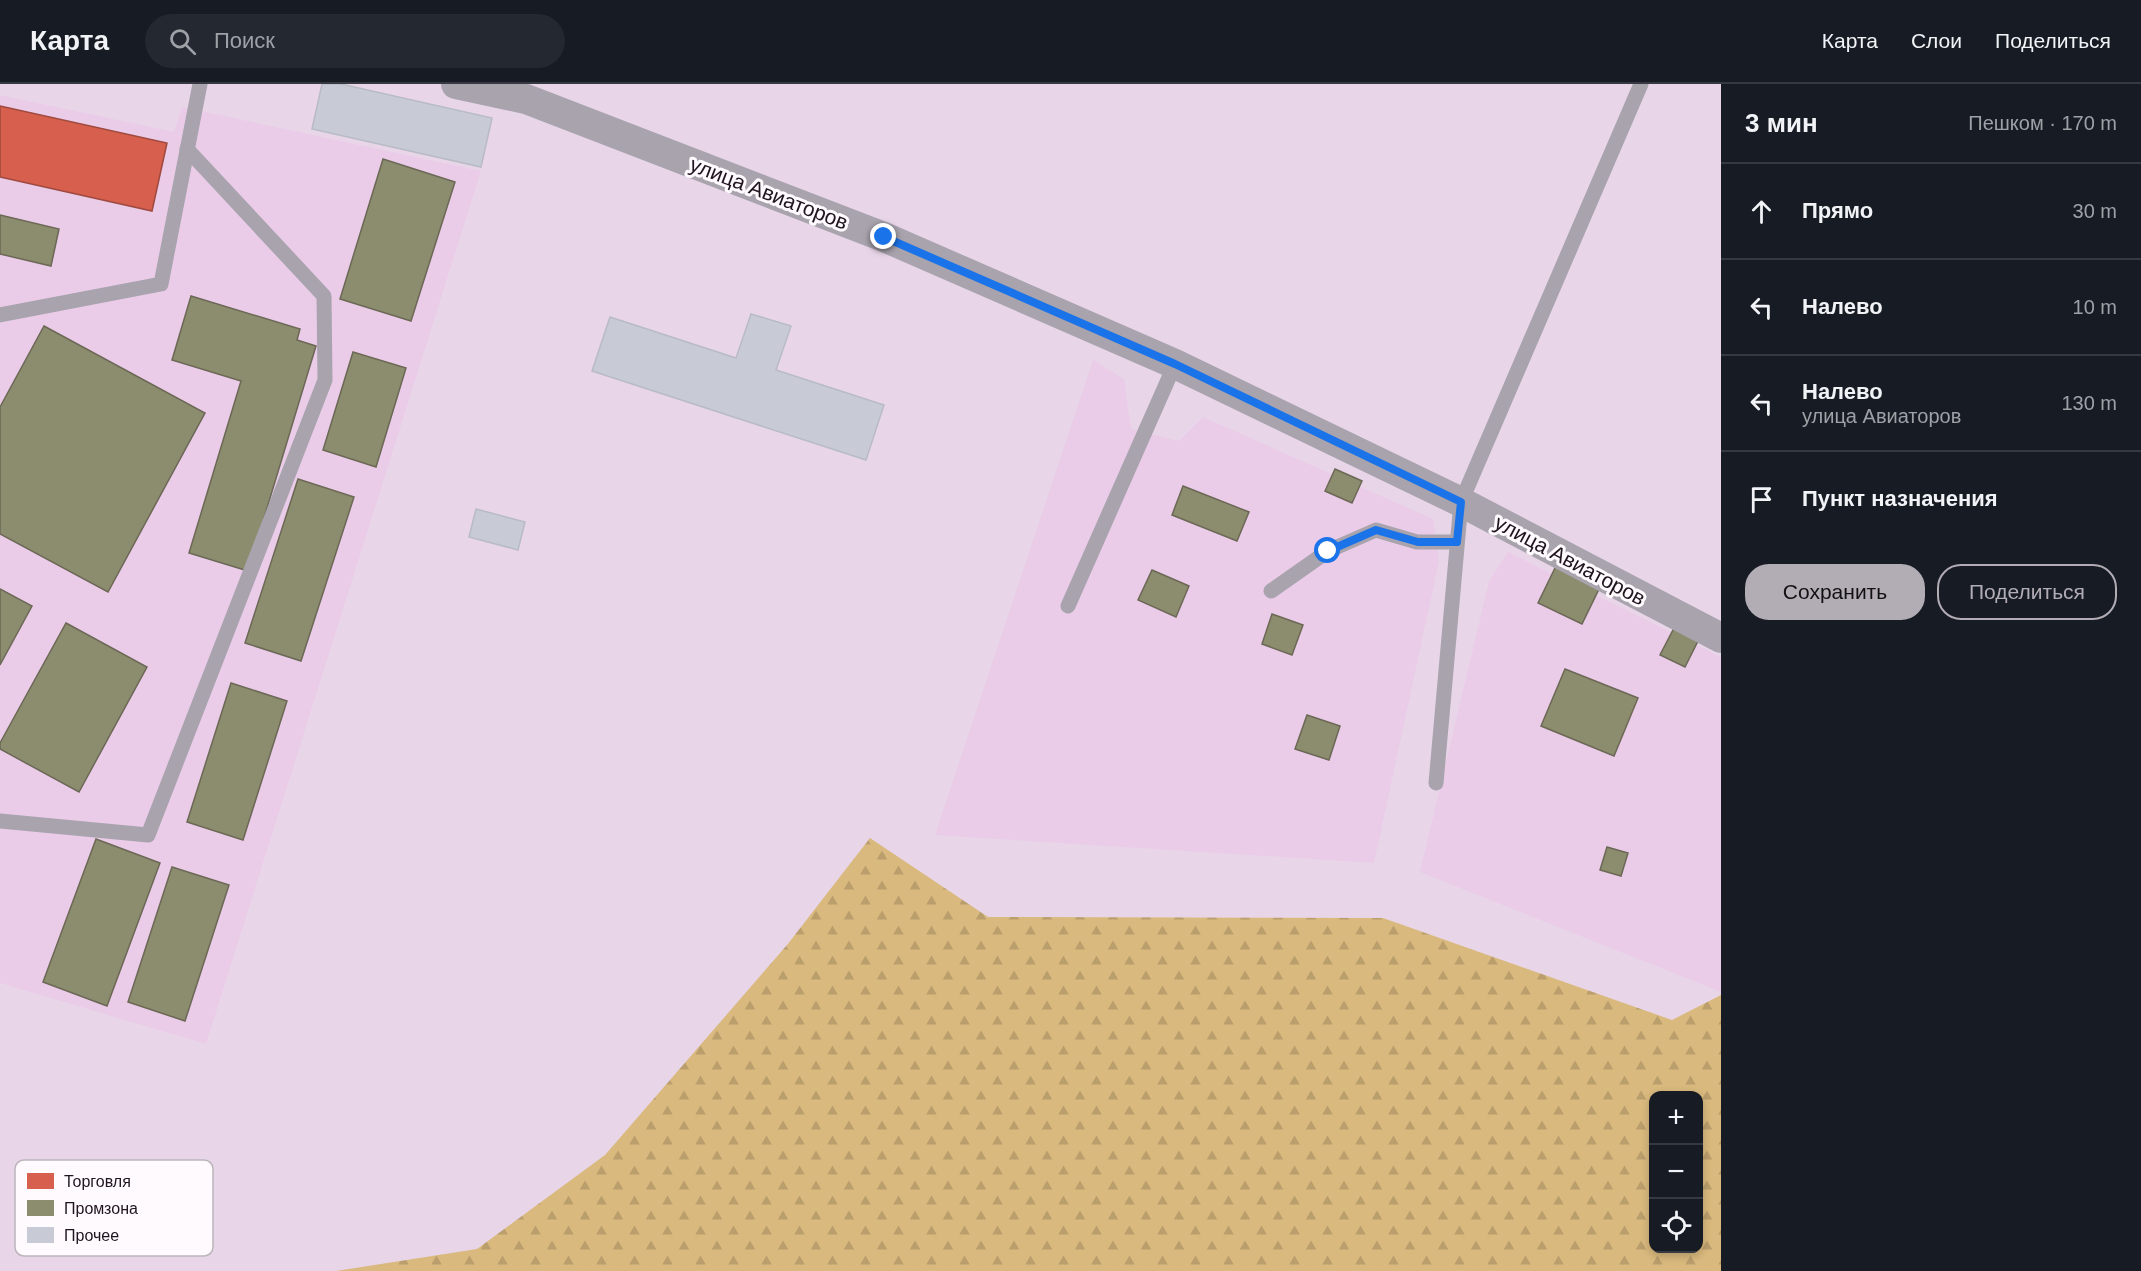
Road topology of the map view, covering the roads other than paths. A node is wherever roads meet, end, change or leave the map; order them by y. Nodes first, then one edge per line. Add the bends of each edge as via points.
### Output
1 (200, 84) edge
2 (456, 84) edge
3 (1641, 84) edge
4 (528, 91) edge
5 (187, 149) junction
6 (0, 315) edge
7 (1175, 364) junction
8 (1461, 502) junction
9 (1457, 542) junction
10 (1271, 591) dead end
11 (1068, 606) dead end
12 (1721, 638) edge
13 (1436, 783) dead end
14 (0, 821) edge

1 - 5 lane
2 - 4 street, улица Авиаторов
3 - 8 lane
4 - 7 street, улица Авиаторов via 884,237
5 - 6 lane via 161,284
5 - 14 lane via 324,296 325,380 148,835
7 - 8 street, улица Авиаторов
7 - 11 lane
8 - 9 lane
8 - 12 street, улица Авиаторов
9 - 10 lane via 1418,542 1376,530 1328,551
9 - 13 lane

